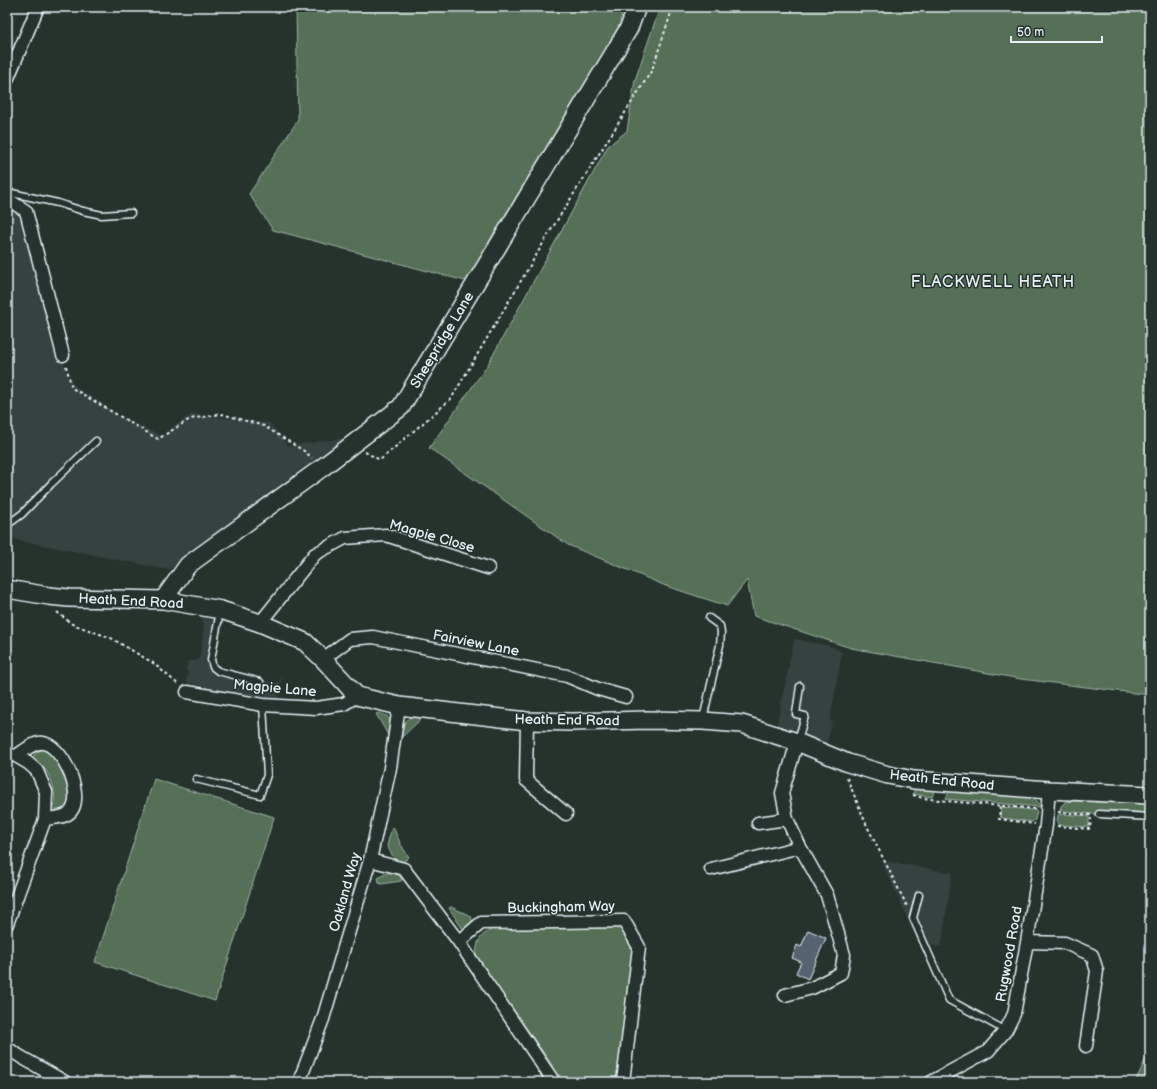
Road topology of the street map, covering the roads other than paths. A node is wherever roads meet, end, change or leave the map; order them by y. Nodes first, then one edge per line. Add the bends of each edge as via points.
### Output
1 (38, 7) edge
2 (637, 7) edge
3 (7, 80) edge
4 (7, 192) edge
5 (7, 199) edge
6 (131, 213) dead end
7 (63, 355) road end
8 (96, 441) dead end
9 (7, 525) edge
10 (488, 568) dead end
11 (7, 589) edge
12 (163, 600) junction
13 (220, 610) junction
14 (709, 618) dead end
15 (260, 623) junction
16 (323, 659) junction
17 (260, 682) dead end
18 (800, 686) dead end
19 (188, 692) road end
20 (357, 696) junction
21 (626, 698) dead end
22 (263, 705) junction
23 (399, 706) junction
24 (527, 721) junction
25 (703, 721) junction
26 (797, 742) junction
27 (11, 755) edge
28 (196, 779) dead end
29 (1049, 790) junction
30 (1150, 795) edge
31 (566, 814) dead end
32 (1099, 814) dead end
33 (1150, 817) edge
34 (45, 819) junction
35 (787, 819) junction
36 (758, 823) dead end
37 (800, 847) junction
38 (370, 860) junction
39 (711, 869) dead end
40 (919, 895) dead end
41 (7, 924) edge
42 (459, 942) junction
43 (1028, 942) junction
44 (785, 995) dead end
45 (1000, 1027) dead end
46 (1086, 1046) dead end
47 (7, 1048) edge
48 (301, 1081) edge
49 (65, 1082) edge
50 (554, 1082) edge
51 (623, 1082) edge
52 (931, 1082) edge

1 - 3 street
2 - 12 street, Sheepridge Lane via 625,35 401,407 352,446 188,565
4 - 6 lane via 102,215
5 - 7 street via 26,211
8 - 9 lane via 22,514
10 - 15 street, Magpie Close via 386,535 345,538 315,554
11 - 12 street, Heath End Road via 69,598
12 - 13 street, Heath End Road
13 - 15 street, Heath End Road
13 - 17 lane via 211,660 213,667 218,671
14 - 25 lane via 720,626 721,633
15 - 16 street, Heath End Road via 305,642
16 - 20 street, Heath End Road
16 - 21 street, Fairview Lane via 350,639 373,638 567,676
18 - 26 lane via 796,714 805,716
19 - 22 street, Magpie Lane
20 - 22 street, Magpie Lane via 344,704 316,708
20 - 23 street, Heath End Road
22 - 28 lane via 267,775 260,795
23 - 24 street, Heath End Road
23 - 38 street, Oakland Way via 390,768
24 - 25 street, Heath End Road
24 - 31 street via 526,780
25 - 26 street, Heath End Road via 742,724
26 - 29 street, Heath End Road via 848,763 888,775
26 - 35 street via 782,793
27 - 34 street via 28,763 37,771 46,792
27 - 34 street via 40,743 50,745 60,755 71,777 76,795 74,806 67,815
29 - 30 street, Heath End Road
29 - 43 street, Rugwood Road
32 - 33 lane
34 - 41 street
35 - 36 street
35 - 37 street
37 - 39 street
37 - 44 street via 827,895 844,954 841,973 812,988
38 - 42 street via 404,869
38 - 48 street, Oakland Way via 323,1019
40 - 45 lane via 913,918 950,1000
42 - 50 street
42 - 51 street, Buckingham Way via 481,923 624,921 639,947
43 - 46 street via 1064,943 1092,955 1097,971
43 - 52 street, Rugwood Road via 1014,1014 1006,1030 988,1051
47 - 49 street

